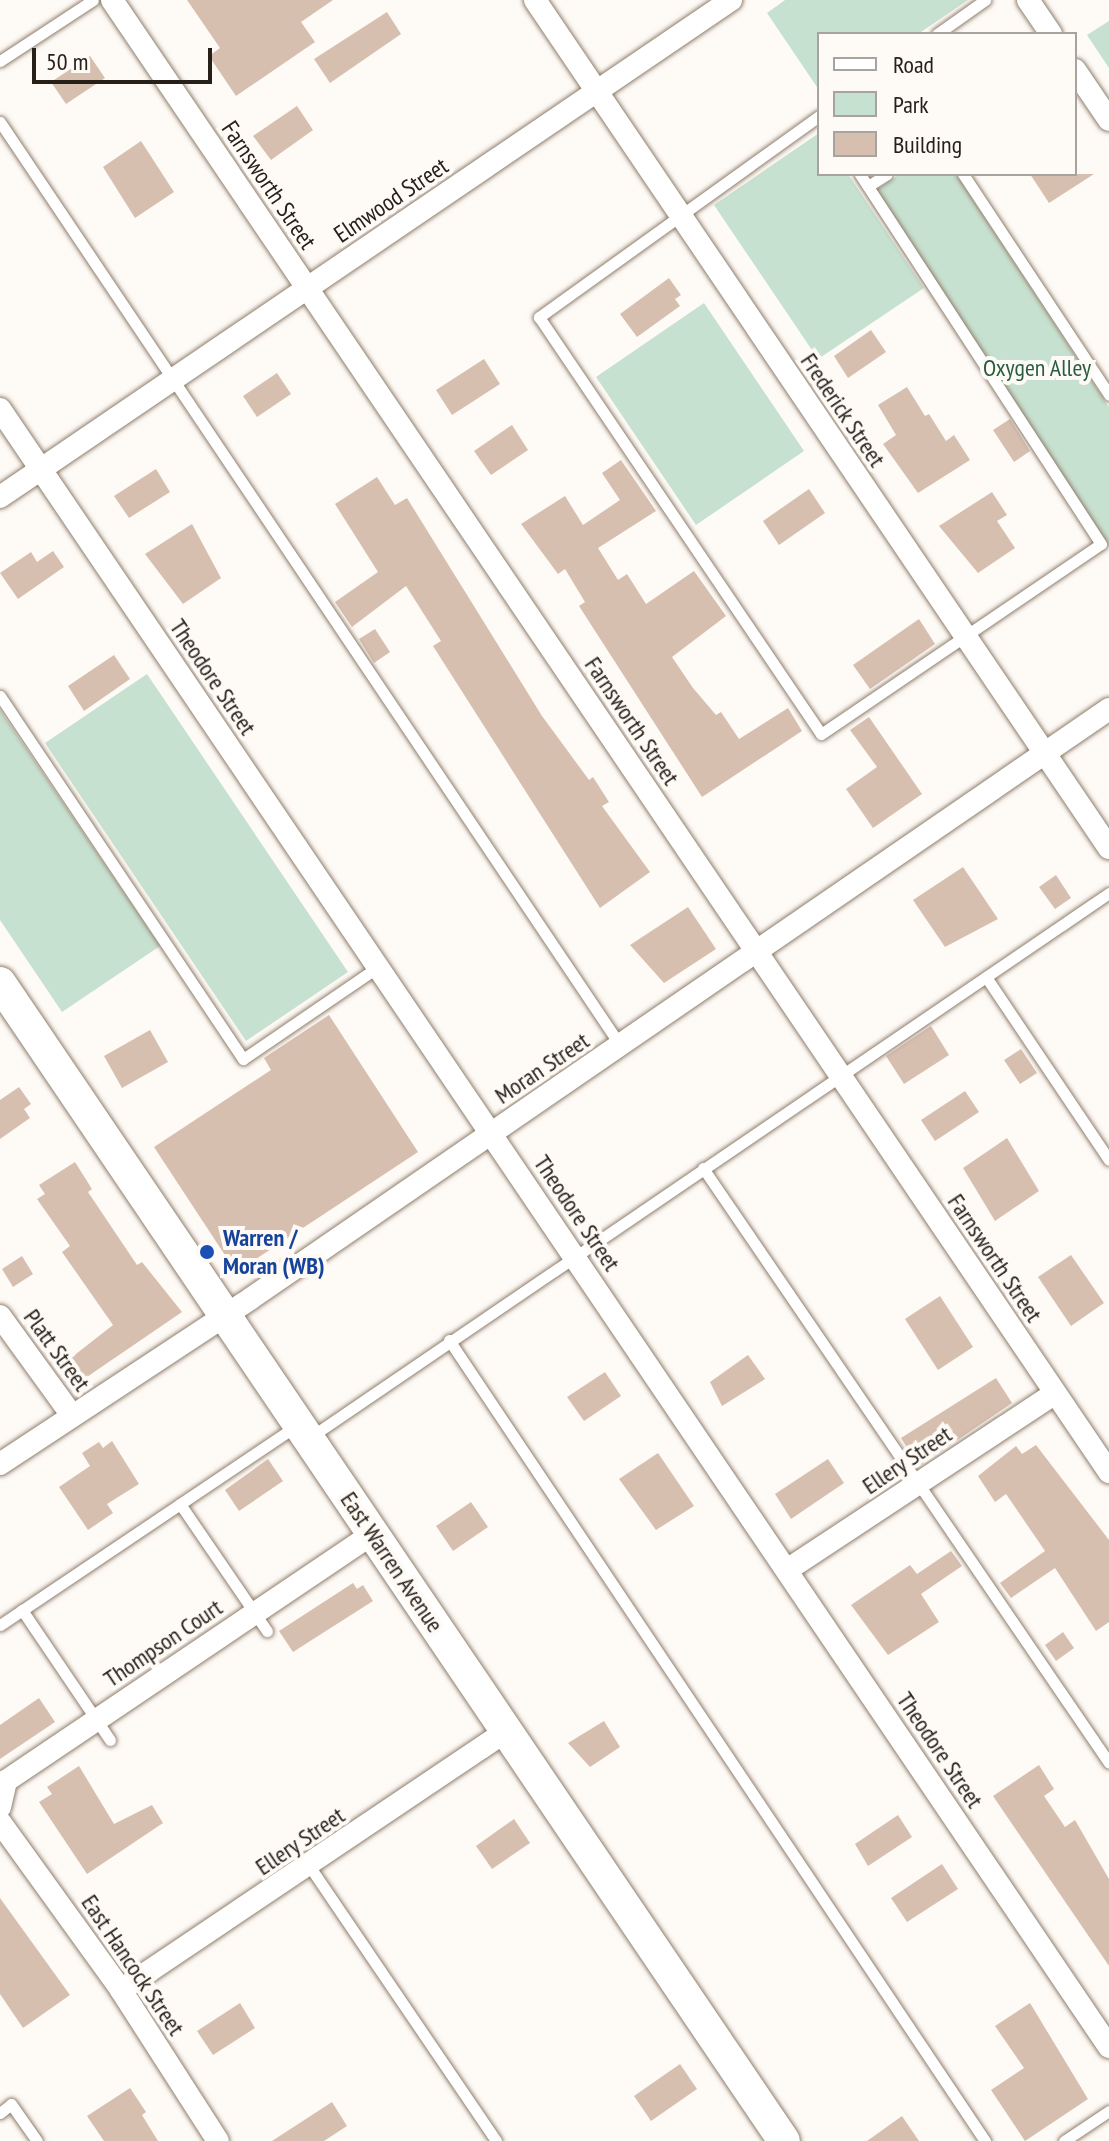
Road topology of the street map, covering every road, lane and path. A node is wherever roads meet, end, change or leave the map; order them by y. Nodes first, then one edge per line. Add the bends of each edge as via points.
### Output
1 (93, 0) edge
2 (112, 0) edge
3 (535, 0) edge
4 (731, 0) edge
5 (985, 0) edge
6 (1028, 0) edge
7 (940, 32) edge
8 (1050, 32) edge
9 (0, 61) edge
10 (1077, 73) edge
11 (597, 92) junction
12 (817, 117) edge
13 (1109, 120) edge
14 (0, 122) edge
15 (861, 176) edge
16 (884, 176) edge
17 (964, 176) edge
18 (868, 186) junction
19 (681, 216) junction
20 (307, 288) junction
21 (170, 381) junction
22 (1109, 395) edge
23 (0, 409) edge
24 (41, 469) junction
25 (0, 497) edge
26 (967, 637) junction
27 (0, 696) edge
28 (1109, 709) edge
29 (1044, 753) junction
30 (1109, 848) edge
31 (1109, 893) edge
32 (758, 953) junction
33 (378, 967) junction
34 (986, 977) junction
35 (0, 983) edge
36 (620, 1046) junction
37 (841, 1076) junction
38 (493, 1133) junction
39 (1109, 1160) edge
40 (703, 1168) junction
41 (573, 1255) junction
42 (226, 1315) junction
43 (0, 1316) edge
44 (449, 1340) junction
45 (1055, 1393) junction
46 (71, 1414) junction
47 (304, 1432) junction
48 (0, 1464) edge
49 (1109, 1472) edge
50 (918, 1484) junction
51 (180, 1504) junction
52 (372, 1534) junction
53 (787, 1570) junction
54 (22, 1610) junction
55 (261, 1622) junction
56 (0, 1625) edge
57 (97, 1719) junction
58 (506, 1731) junction
59 (110, 1740) dead end
60 (1109, 1763) edge
61 (0, 1807) edge
62 (0, 1822) edge
63 (310, 1867) junction
64 (121, 1990) junction
65 (1109, 2047) edge
66 (1109, 2111) edge
67 (0, 2113) edge
68 (212, 2139) edge
69 (37, 2141) edge
70 (496, 2141) edge
71 (784, 2141) edge
72 (985, 2141) edge
73 (1064, 2141) edge

1 - 9 lane
2 - 20 street, Farnsworth Street
3 - 11 street, Frederick Street
4 - 11 street, Elmwood Street
5 - 7 lane
6 - 8 street
10 - 13 street
11 - 19 street, Frederick Street
11 - 20 street, Elmwood Street
12 - 19 lane
14 - 21 lane
15 - 18 lane
16 - 18 lane
17 - 22 lane
18 - 26 lane via 1101,544
19 - 26 street, Frederick Street
19 - 26 lane via 539,317 812,721 821,734
20 - 21 street, Elmwood Street
20 - 32 street, Farnsworth Street
21 - 24 street, Elmwood Street
21 - 36 lane
23 - 24 street, Theodore Street
24 - 25 street, Elmwood Street
24 - 33 street, Theodore Street
26 - 29 street, Frederick Street
27 - 33 lane via 243,1059
28 - 29 street, Moran Street
29 - 30 street, Frederick Street
29 - 32 street, Moran Street
31 - 34 lane
32 - 36 street, Moran Street
32 - 37 street, Farnsworth Street
33 - 38 street, Theodore Street
34 - 37 lane
34 - 39 lane
35 - 42 main road, East Warren Avenue
36 - 38 street, Moran Street
37 - 40 lane
37 - 45 street, Farnsworth Street
38 - 41 street, Theodore Street
38 - 42 street, Moran Street
40 - 41 lane
40 - 50 lane
41 - 44 lane
41 - 53 street, Theodore Street
42 - 46 street, Moran Street
42 - 47 main road, East Warren Avenue
43 - 46 street, Platt Street
44 - 47 lane
44 - 72 lane
45 - 49 street, Farnsworth Street
45 - 50 street, Ellery Street
46 - 48 street, Moran Street
47 - 51 lane
47 - 52 main road, East Warren Avenue
50 - 53 street, Ellery Street
50 - 60 lane
51 - 54 lane
51 - 55 lane
52 - 55 street, Thompson Court
52 - 58 main road, East Warren Avenue
53 - 65 street, Theodore Street
54 - 56 lane
54 - 57 lane
55 - 57 street, Thompson Court
57 - 59 lane
57 - 61 street, Thompson Court via 6,1781
58 - 63 street, Ellery Street
58 - 71 main road, East Warren Avenue
62 - 64 street, East Hancock Street
63 - 64 street, Ellery Street
63 - 70 lane
64 - 68 street, East Hancock Street
66 - 73 lane
67 - 69 lane via 11,2104

